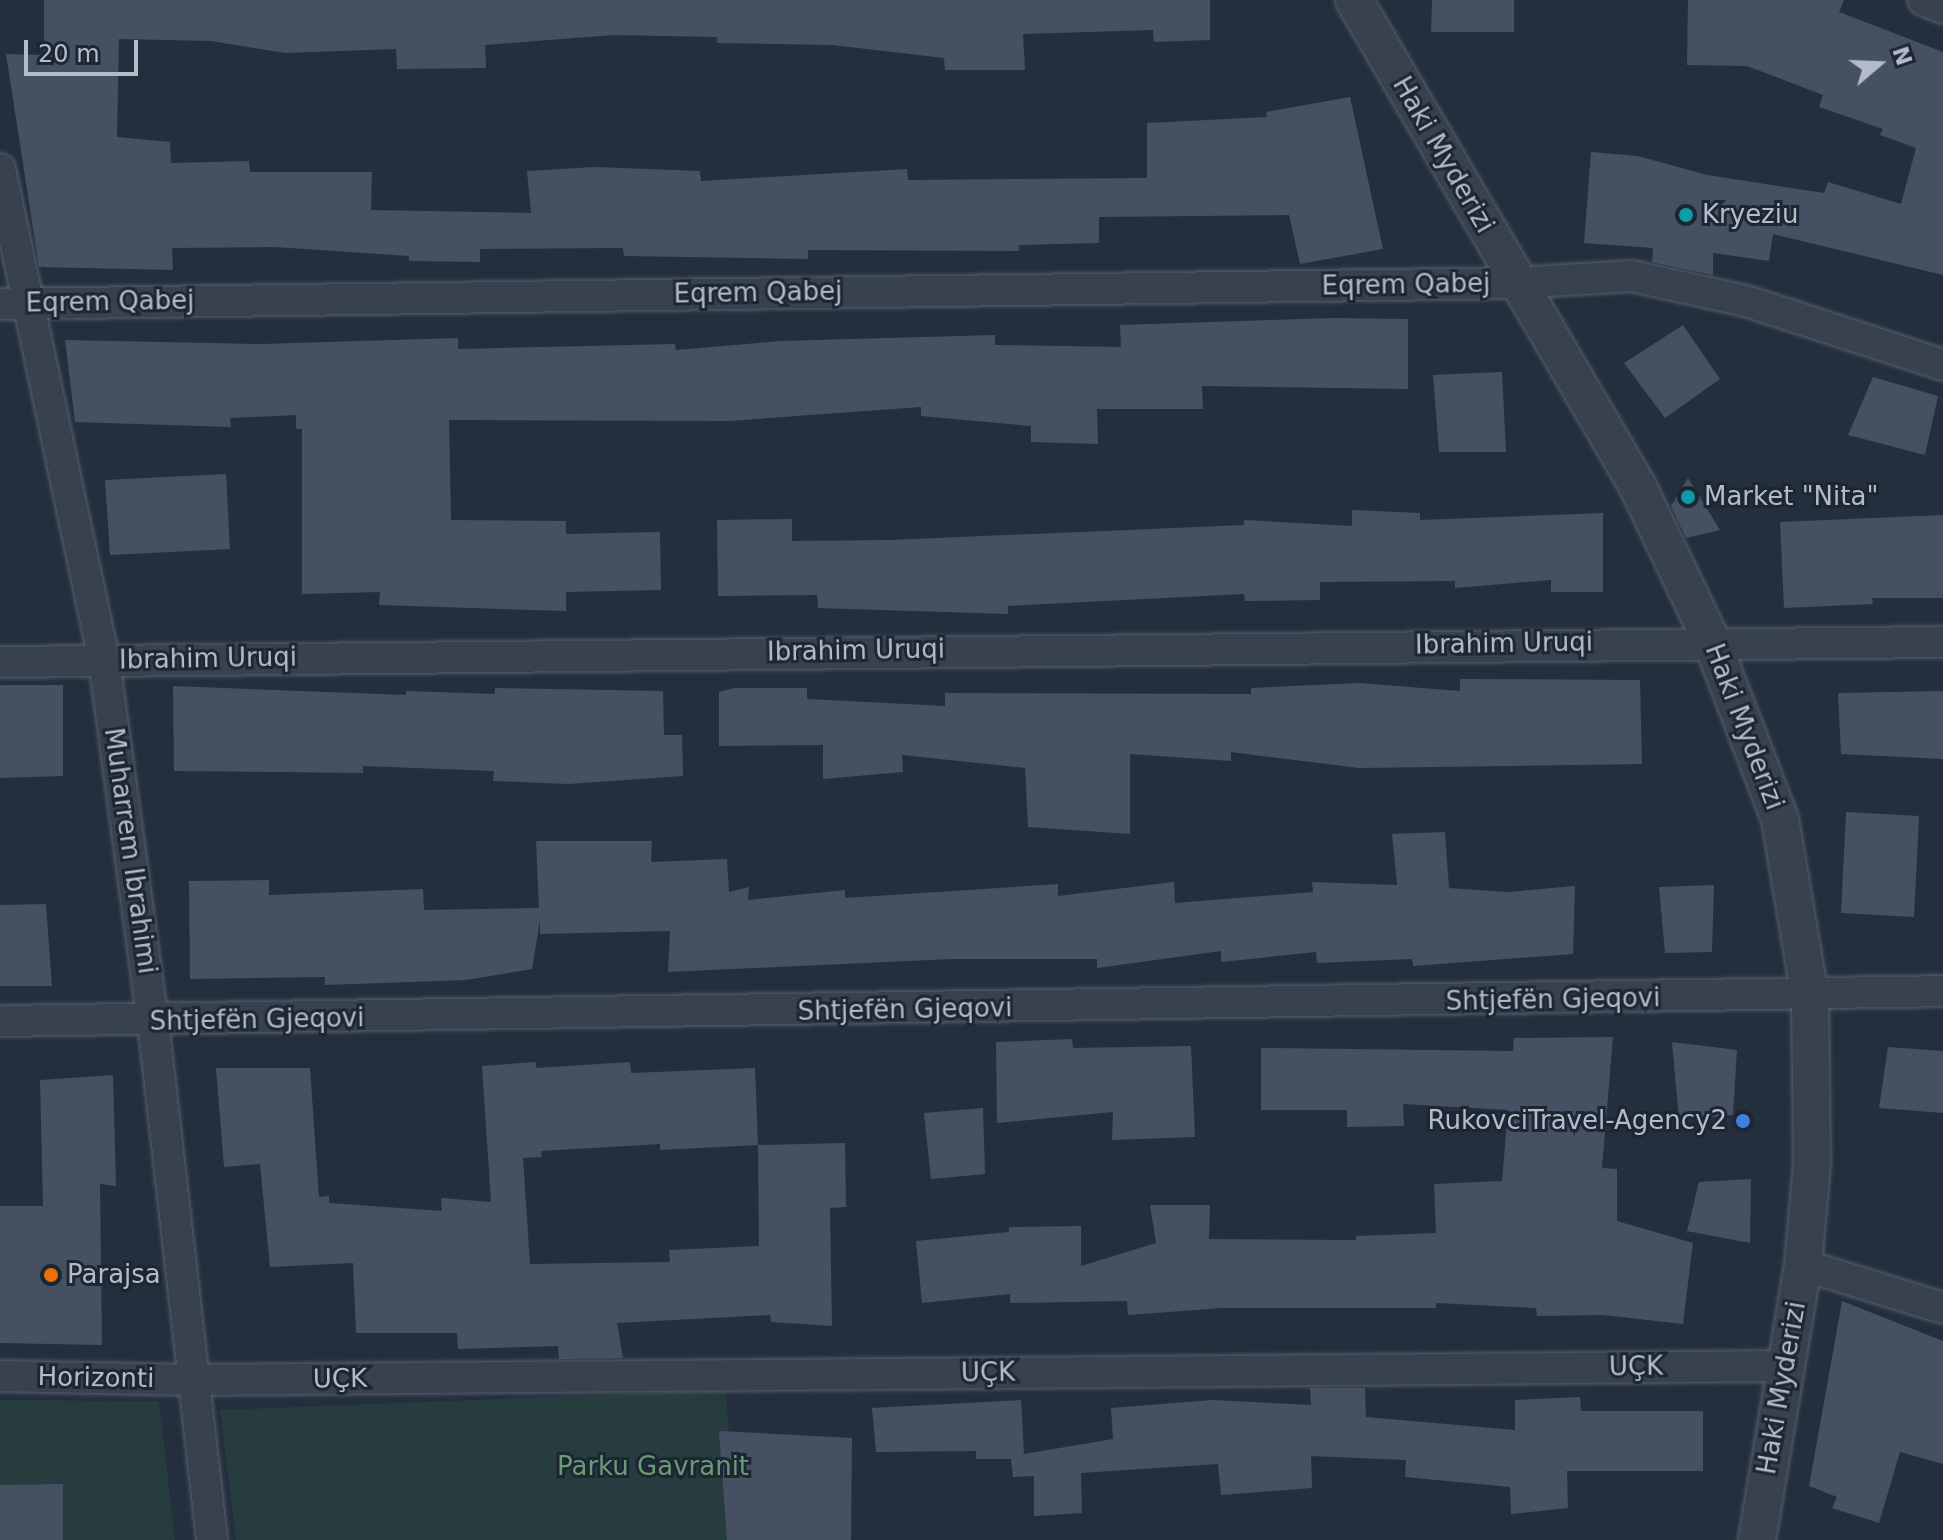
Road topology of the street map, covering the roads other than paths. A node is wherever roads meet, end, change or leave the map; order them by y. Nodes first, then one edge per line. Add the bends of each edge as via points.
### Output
1 (1354, 0) edge
2 (1923, 0) edge
3 (1943, 8) edge
4 (0, 169) edge
5 (1515, 283) junction
6 (13, 304) edge
7 (1943, 365) edge
8 (1712, 642) junction
9 (1943, 642) edge
10 (104, 660) junction
11 (0, 662) edge
12 (1943, 991) edge
13 (1810, 996) junction
14 (0, 1021) edge
15 (153, 1021) junction
16 (1803, 1265) junction
17 (1943, 1308) edge
18 (1785, 1366) junction
19 (0, 1376) edge
20 (192, 1380) junction
21 (212, 1540) edge
22 (1757, 1540) edge

1 - 5 street, Haki Myderizi
2 - 3 street
4 - 6 street, Muharrem Ibrahimi
5 - 6 street, Eqrem Qabej
5 - 7 street, Eqrem Qabej via 1632,276 1746,301
5 - 8 street, Haki Myderizi via 1637,485
6 - 10 street, Muharrem Ibrahimi
8 - 9 street, Ibrahim Uruqi
8 - 10 street, Ibrahim Uruqi
8 - 13 street, Haki Myderizi via 1780,819
10 - 11 street, Ibrahim Uruqi
10 - 15 street, Muharrem Ibrahimi
12 - 13 street, Shtjefën Gjeqovi
13 - 15 street, Shtjefën Gjeqovi
13 - 16 street, Haki Myderizi via 1812,1164
14 - 15 street, Shtjefën Gjeqovi
15 - 20 street, Muharrem Ibrahimi
16 - 17 street
16 - 18 street, Haki Myderizi
18 - 20 street, UÇK
18 - 22 street, Haki Myderizi
19 - 20 street, Horizonti
20 - 21 street, Muharrem Ibrahimi

